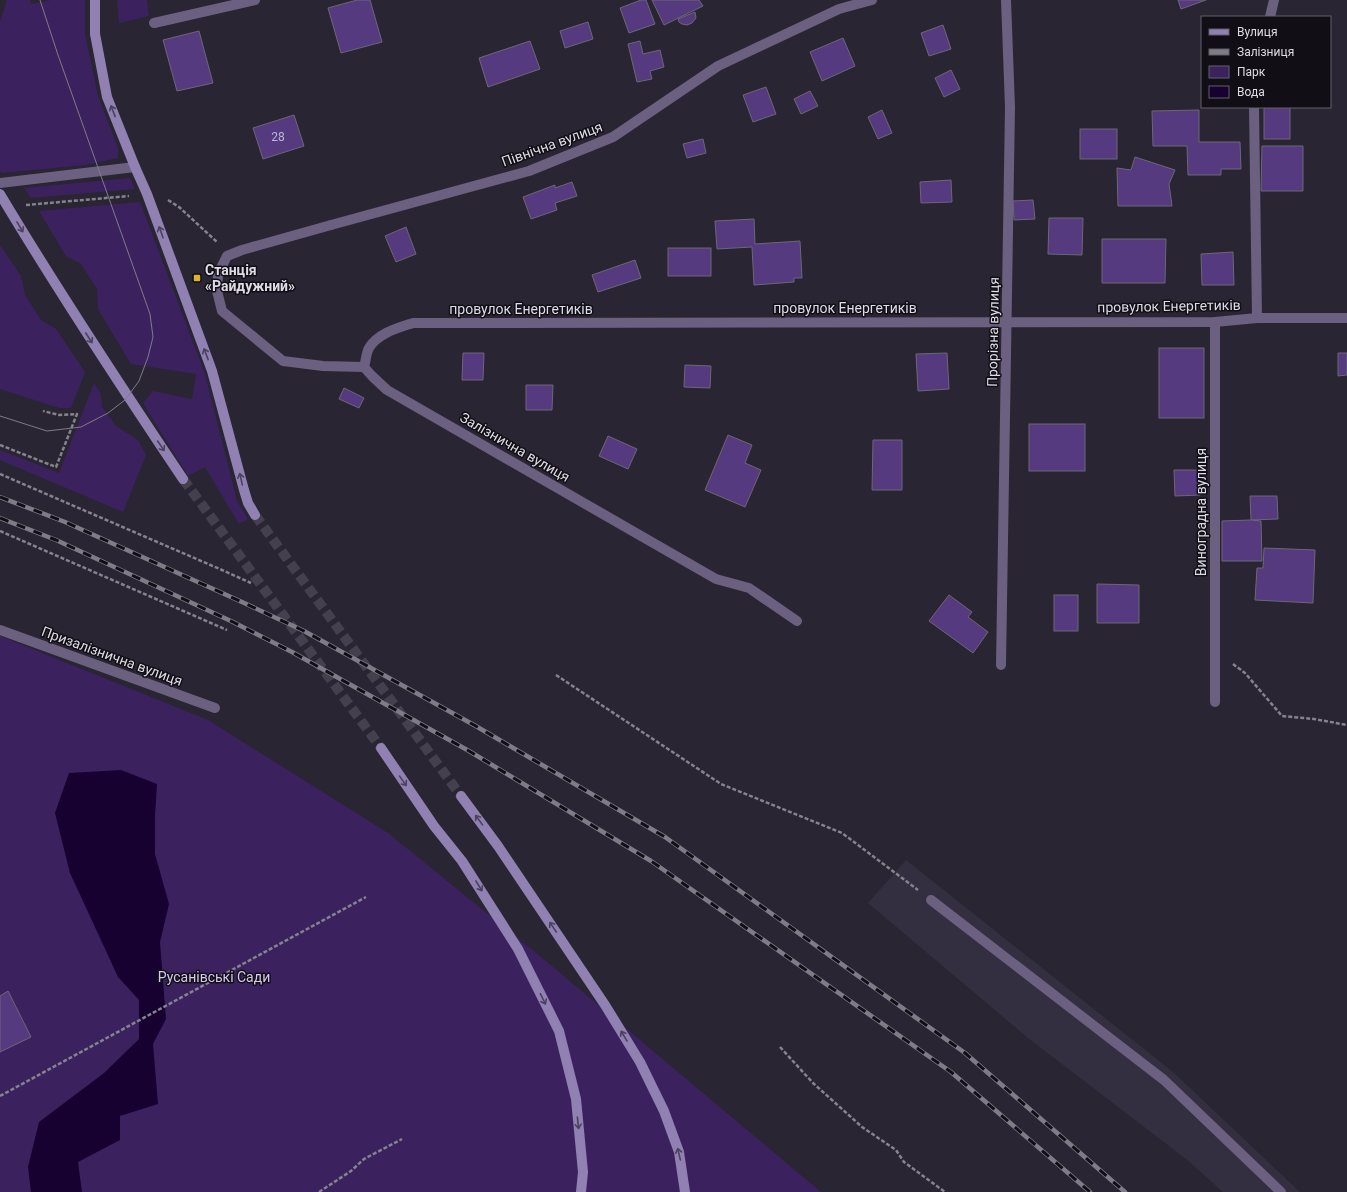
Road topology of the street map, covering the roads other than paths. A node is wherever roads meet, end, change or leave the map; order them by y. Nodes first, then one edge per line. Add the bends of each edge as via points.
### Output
1 (94, 0) edge
2 (255, 0) edge
3 (872, 0) edge
4 (1006, 0) edge
5 (1274, 0) edge
6 (1270, 16) edge
7 (154, 23) dead end
8 (1254, 108) edge
9 (135, 167) junction
10 (0, 183) edge
11 (0, 194) edge
12 (1257, 318) junction
13 (1347, 318) edge
14 (1007, 322) junction
15 (1215, 322) junction
16 (364, 367) junction
17 (183, 479) tunnel mouth
18 (255, 515) tunnel mouth
19 (798, 621) dead end
20 (0, 630) edge
21 (1001, 665) dead end
22 (1215, 702) dead end
23 (215, 708) dead end
24 (381, 748) tunnel mouth
25 (461, 796) tunnel mouth
26 (931, 900) road end
27 (581, 1192) edge
28 (685, 1192) edge
29 (1281, 1192) edge

9 -> 1 main road via 107,97 95,34
2 - 7 street
3 - 16 street, Північна вулиця via 839,9 718,66 613,137 529,171 227,256 218,274 217,291 222,311 283,361 323,366
4 - 14 street, Прорізна вулиця via 1010,106
5 - 6 street
8 - 12 street
9 - 10 street
18 -> 9 main road via 244,490 212,371
11 -> 17 main road via 100,356
12 - 13 street, провулок Енергетиків
12 - 15 street, провулок Енергетиків
14 - 15 street, провулок Енергетиків
14 - 16 street, провулок Енергетиків via 413,323 381,336 369,348
14 - 21 street, Прорізна вулиця
15 - 22 street, Виноградна вулиця
16 - 19 street, Залізнична вулиця via 387,390 716,579 749,588
20 - 23 street, Призалізнична вулиця
24 -> 27 main road via 434,826 462,861 518,949 559,1031 576,1099 583,1172
28 -> 25 main road via 679,1152 664,1111 640,1062 601,998
26 - 29 street via 1164,1080

